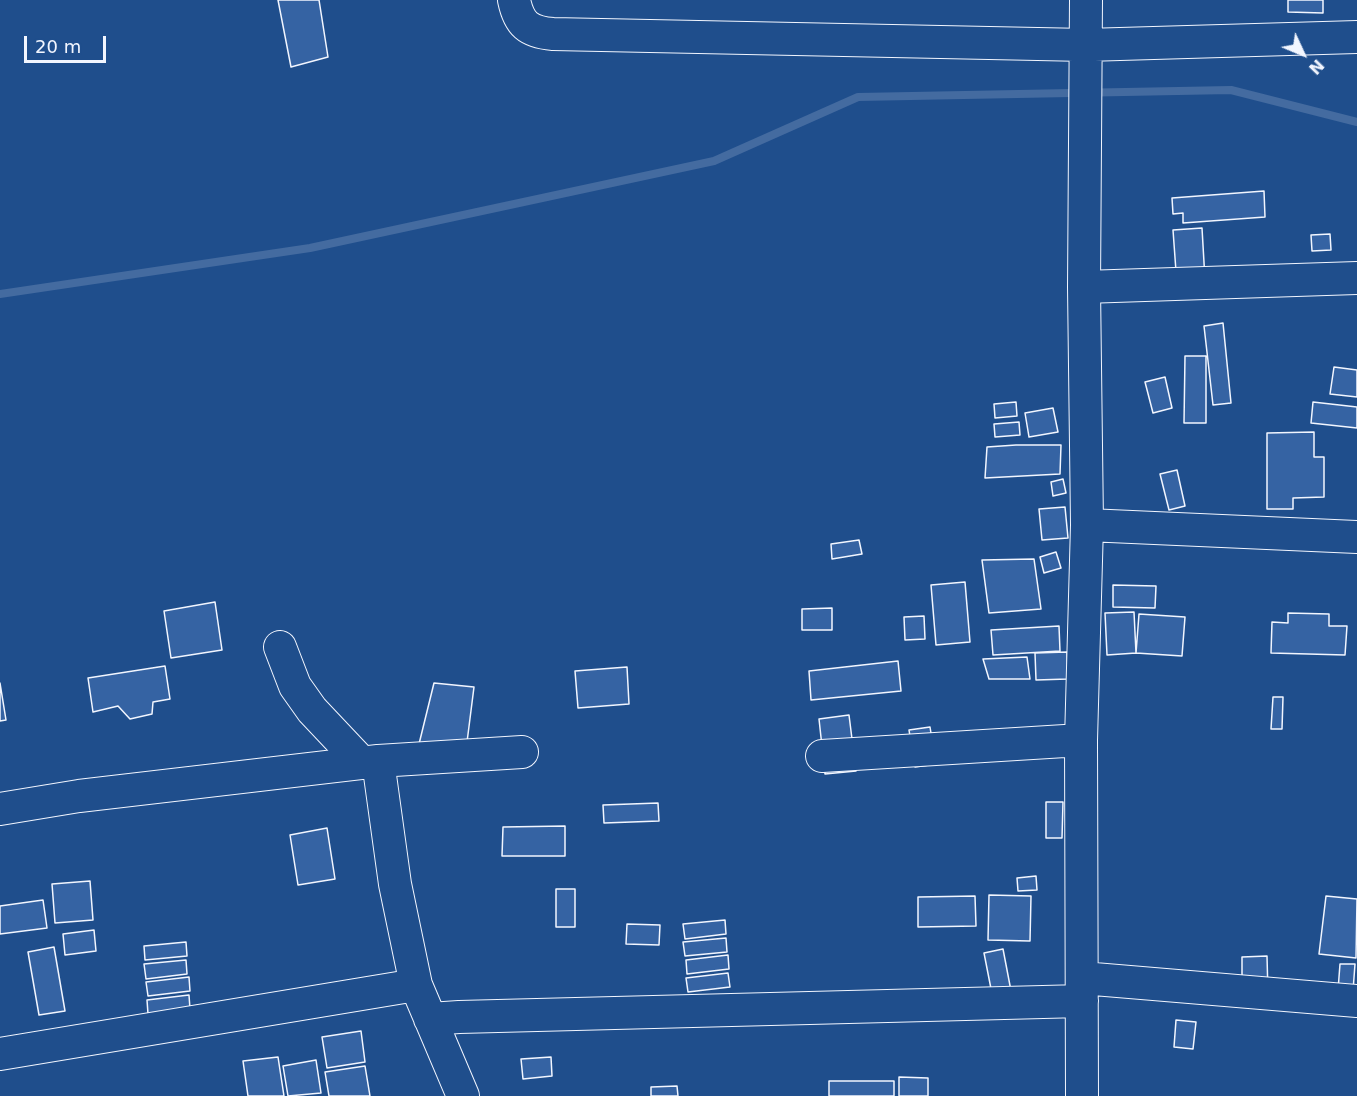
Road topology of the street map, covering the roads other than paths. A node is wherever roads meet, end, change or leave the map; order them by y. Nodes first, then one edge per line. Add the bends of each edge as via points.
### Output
1 (514, 0) edge
2 (1086, 0) edge
3 (1357, 37) edge
4 (1086, 45) junction
5 (1357, 279) edge
6 (1084, 287) junction
7 (1087, 525) junction
8 (1357, 537) edge
9 (280, 647) dead end
10 (1081, 740) junction
11 (522, 752) dead end
12 (822, 756) dead end
13 (370, 762) junction
14 (0, 809) edge
15 (416, 984) junction
16 (1082, 989) junction
17 (1357, 1001) edge
18 (430, 1019) junction
19 (0, 1054) edge
20 (463, 1096) edge
21 (1082, 1096) edge

1 - 4 street via 525,24 541,33 553,34
2 - 4 street
3 - 4 street
4 - 6 street
5 - 6 street
6 - 7 street
7 - 8 street
7 - 10 street
9 - 13 street via 295,686 312,710
10 - 12 street
10 - 16 street
11 - 13 street
13 - 14 street
13 - 15 street
15 - 18 street
15 - 19 street
16 - 17 street
16 - 18 street
16 - 21 street
18 - 20 street

